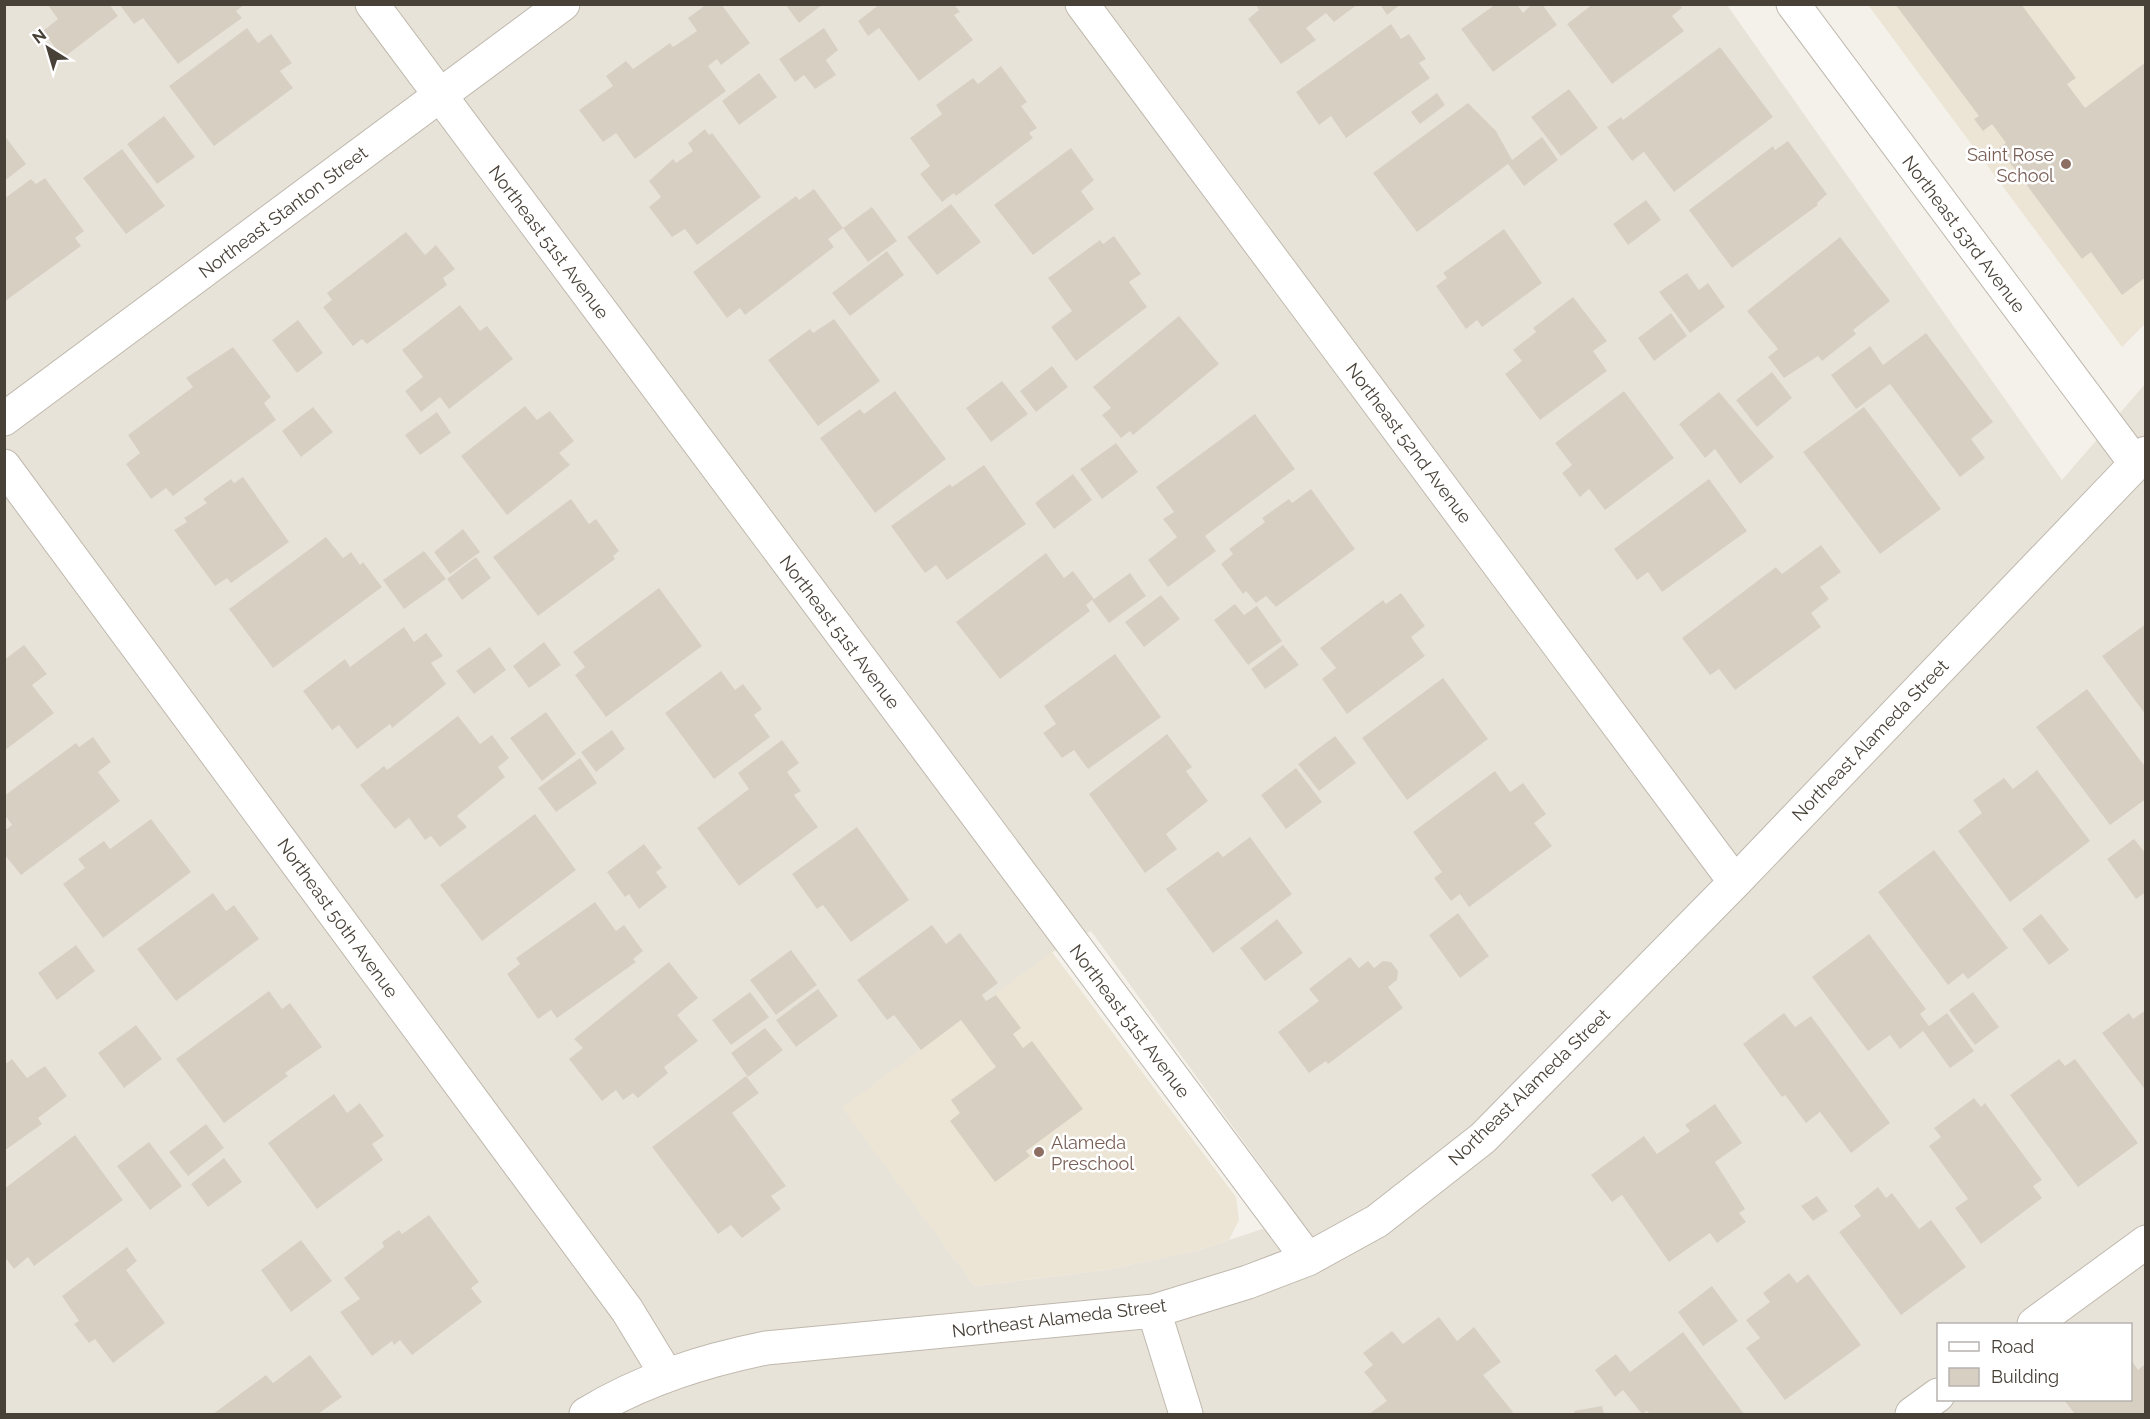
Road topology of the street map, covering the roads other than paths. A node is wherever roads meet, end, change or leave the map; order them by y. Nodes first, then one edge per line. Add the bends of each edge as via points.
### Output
1 (372, 4) edge
2 (563, 4) edge
3 (1082, 4) edge
4 (1793, 4) edge
5 (440, 96) junction
6 (4, 419) edge
7 (2141, 458) edge
8 (4, 466) edge
9 (1735, 882) junction
10 (2145, 1242) edge
11 (1308, 1259) junction
12 (1154, 1311) junction
13 (2035, 1323) edge
14 (666, 1374) junction
15 (1937, 1396) edge
16 (586, 1414) edge
17 (1186, 1414) edge
18 (1912, 1414) edge

1 - 5 street, Northeast 51st Avenue
2 - 5 street, Northeast Stanton Street
3 - 9 street, Northeast 52nd Avenue
4 - 7 street, Northeast 53rd Avenue
5 - 6 street, Northeast Stanton Street
5 - 11 street, Northeast 51st Avenue
7 - 9 street, Northeast Alameda Street
8 - 14 street, Northeast 50th Avenue via 627,1310
9 - 11 street, Northeast Alameda Street via 1483,1138 1377,1221
10 - 13 street
11 - 12 street, Northeast Alameda Street
12 - 14 street, Northeast Alameda Street via 766,1348
12 - 17 street
14 - 16 street, Northeast Alameda Street
15 - 18 street

